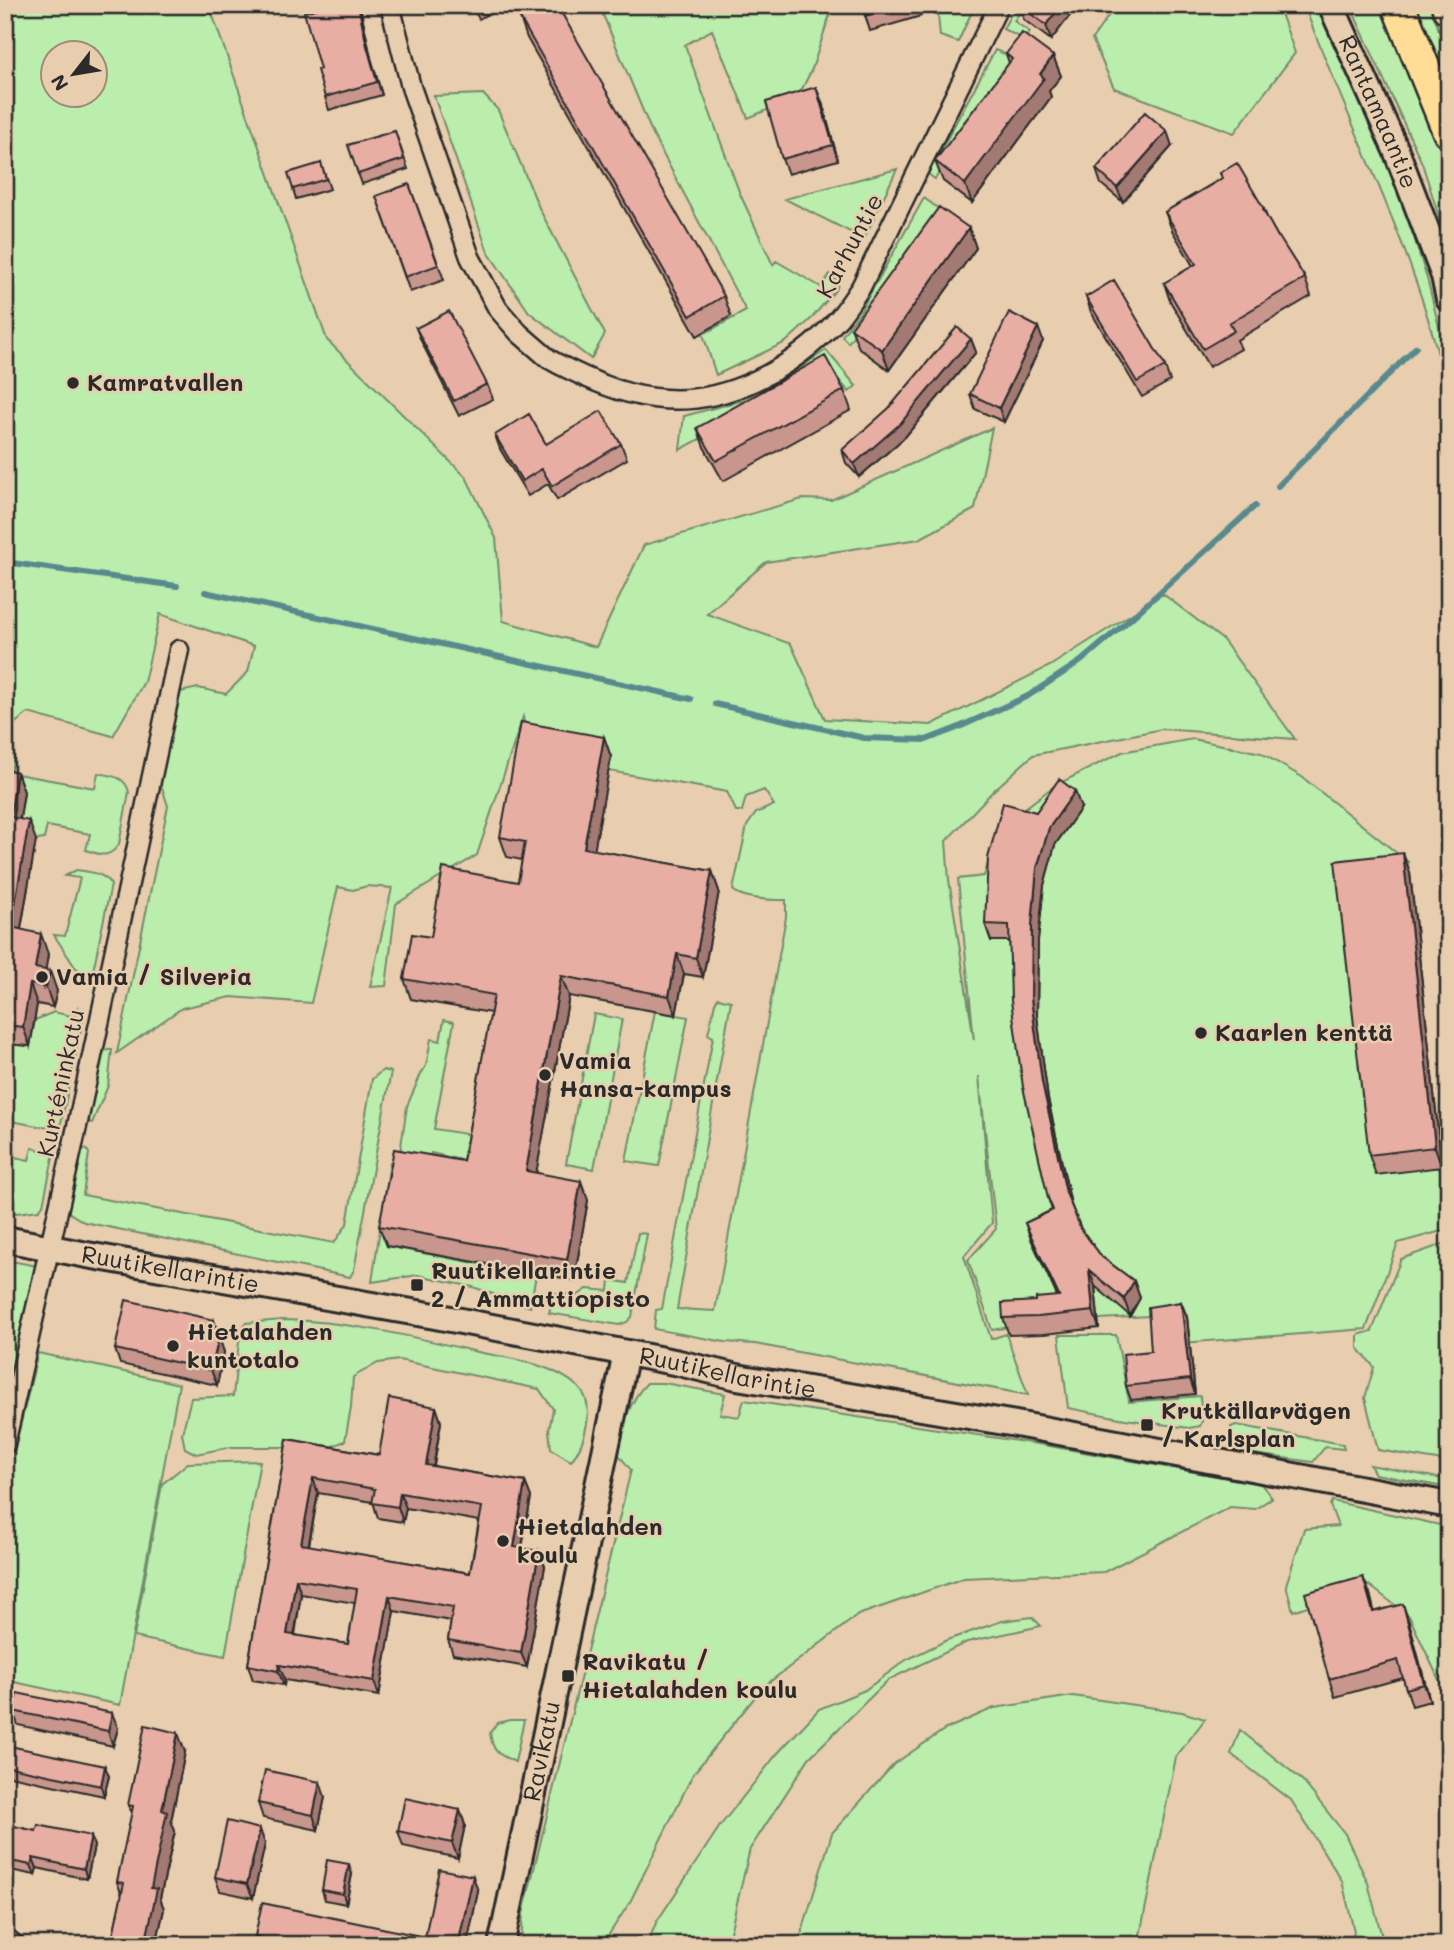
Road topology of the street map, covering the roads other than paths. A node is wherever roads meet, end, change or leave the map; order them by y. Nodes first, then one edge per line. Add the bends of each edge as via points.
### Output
1 (390, 5) edge
2 (999, 5) edge
3 (1331, 5) edge
4 (1398, 5) edge
5 (1449, 131) edge
6 (1449, 299) edge
7 (179, 650) dead end
8 (5, 1239) edge
9 (50, 1248) junction
10 (626, 1353) junction
11 (5, 1444) edge
12 (1449, 1505) edge
13 (5, 1937) edge
14 (15, 1945) edge
15 (501, 1945) edge

1 - 2 street, Karhuntie via 441,177 470,257 498,309 558,364 620,391 675,400 729,391 758,380 815,342 841,316 861,287
3 - 6 main road, Rantamaantie via 1396,149
4 - 5 highway
7 - 9 street, Kurténinkatu
8 - 9 main road, Ruutikellarintie
9 - 10 main road, Ruutikellarintie
9 - 11 street, Kurténinkatu
10 - 12 main road, Ruutikellarintie
10 - 15 main road, Ravikatu
13 - 14 street

